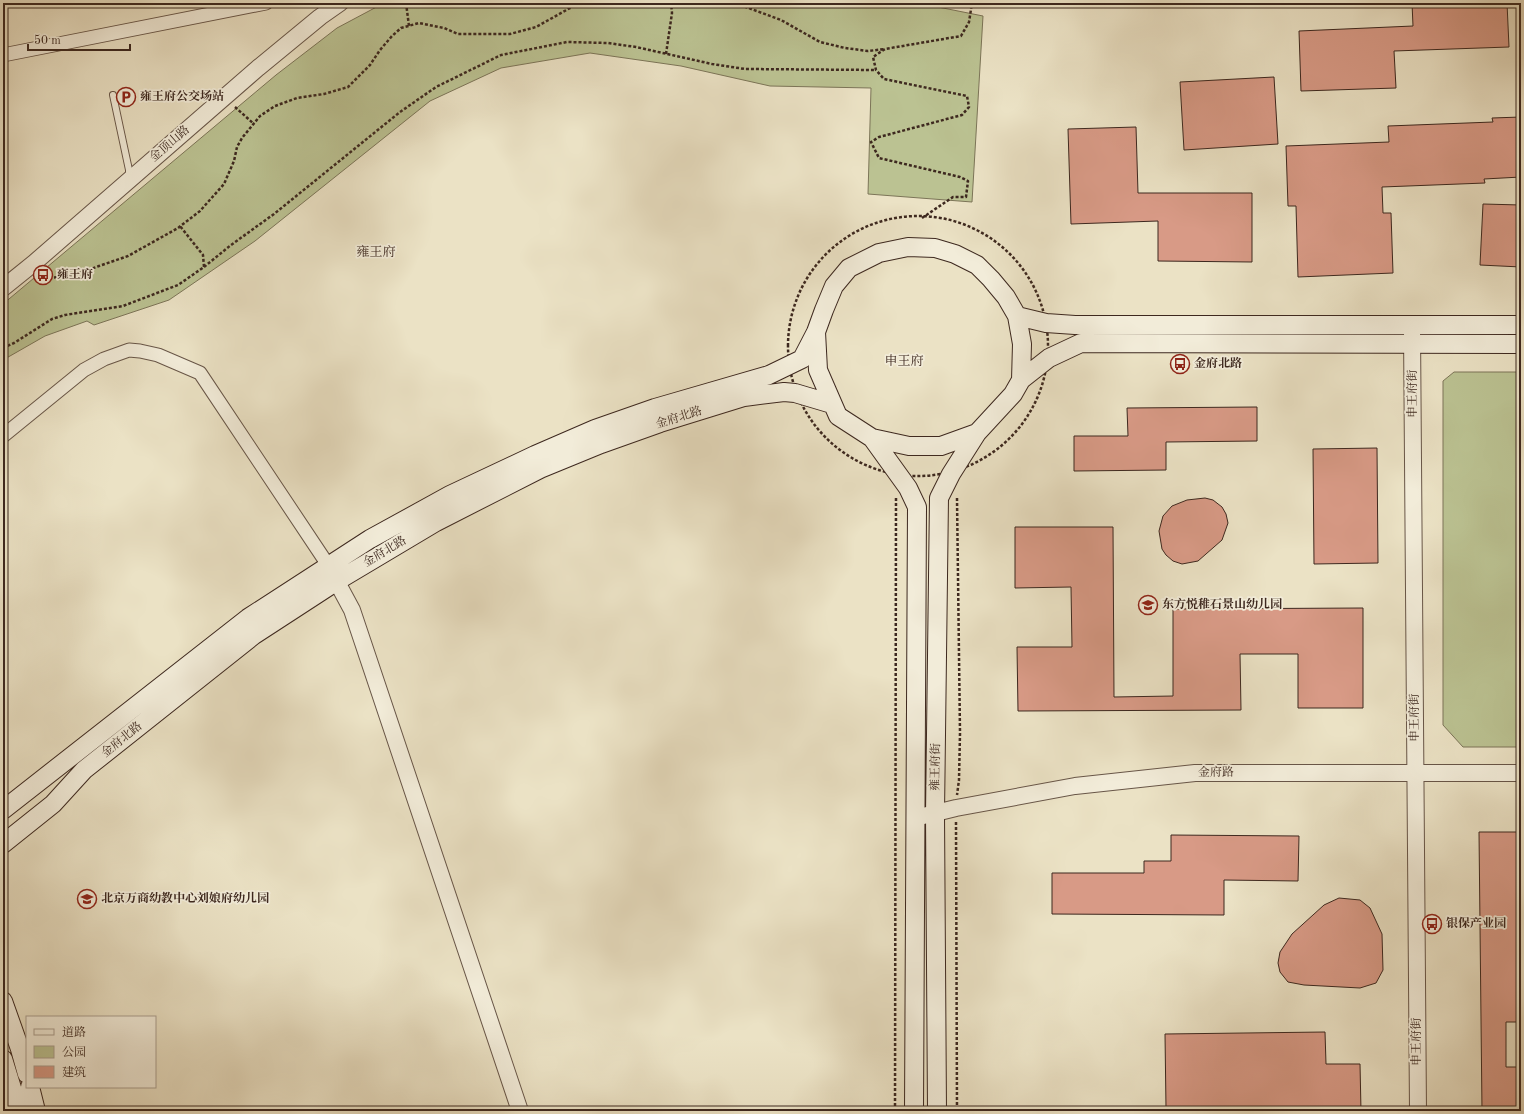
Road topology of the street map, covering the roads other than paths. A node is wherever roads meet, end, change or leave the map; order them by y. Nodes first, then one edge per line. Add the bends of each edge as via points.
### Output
1 (266, 3) edge
2 (340, 3) edge
3 (3, 55) edge
4 (113, 95) dead end
5 (129, 179) junction
6 (3, 288) edge
7 (1017, 316) junction
8 (1412, 324) junction
9 (1521, 325) edge
10 (816, 332) junction
11 (1412, 343) junction
12 (1521, 344) edge
13 (1021, 380) junction
14 (832, 404) junction
15 (977, 433) junction
16 (3, 436) edge
17 (872, 438) junction
18 (328, 566) junction
19 (336, 581) junction
20 (1415, 773) junction
21 (1521, 773) edge
22 (3, 810) edge
23 (935, 814) junction
24 (915, 818) junction
25 (3, 844) edge
26 (3, 1001) edge
27 (3, 1059) edge
28 (26, 1070) edge
29 (30, 1088) edge
30 (19, 1111) edge
31 (36, 1111) edge
32 (520, 1111) edge
33 (914, 1111) edge
34 (937, 1111) edge
35 (1418, 1111) edge

1 - 3 street
2 - 5 street, 金顶山路
4 - 5 lane
5 - 6 street, 金顶山路
7 - 8 main road via 1046,323 1075,325
7 - 10 main road, 金府北路 via 1006,297 977,265 935,248 908,247 879,253 849,268 834,286
7 - 13 main road, 金府北路 via 1022,344
8 - 9 main road
8 - 11 street, 申王府街
10 - 14 main road via 818,370
10 - 18 main road, 金府北路 via 802,359 769,375 655,408 595,429 450,495 370,539
11 - 12 main road
11 - 13 main road via 1081,343 1049,358
11 - 20 street, 申王府街
13 - 15 main road, 雍王府街 via 1013,394
14 - 17 main road via 838,416
14 - 19 main road, 金府北路 via 784,392 744,397 601,444 540,469 436,522
15 - 17 main road via 941,446 909,446
15 - 23 main road, 雍王府街 via 960,471 939,498
16 - 18 street via 84,370 129,350 158,355 200,373
17 - 24 main road, 雍王府街 via 896,477 908,488 917,507
18 - 19 street
18 - 22 main road, 金府北路 via 248,618
19 - 25 main road, 金府北路 via 254,635 84,770 53,804
19 - 32 street via 352,610
20 - 21 street, 金府路
20 - 23 street, 金府路 via 1194,774 1075,786
20 - 35 street, 申王府街
23 - 24 street, 金府路
23 - 34 main road, 雍王府街
24 - 33 main road, 雍王府街
26 - 28 main road
27 - 30 main road
29 - 31 main road

